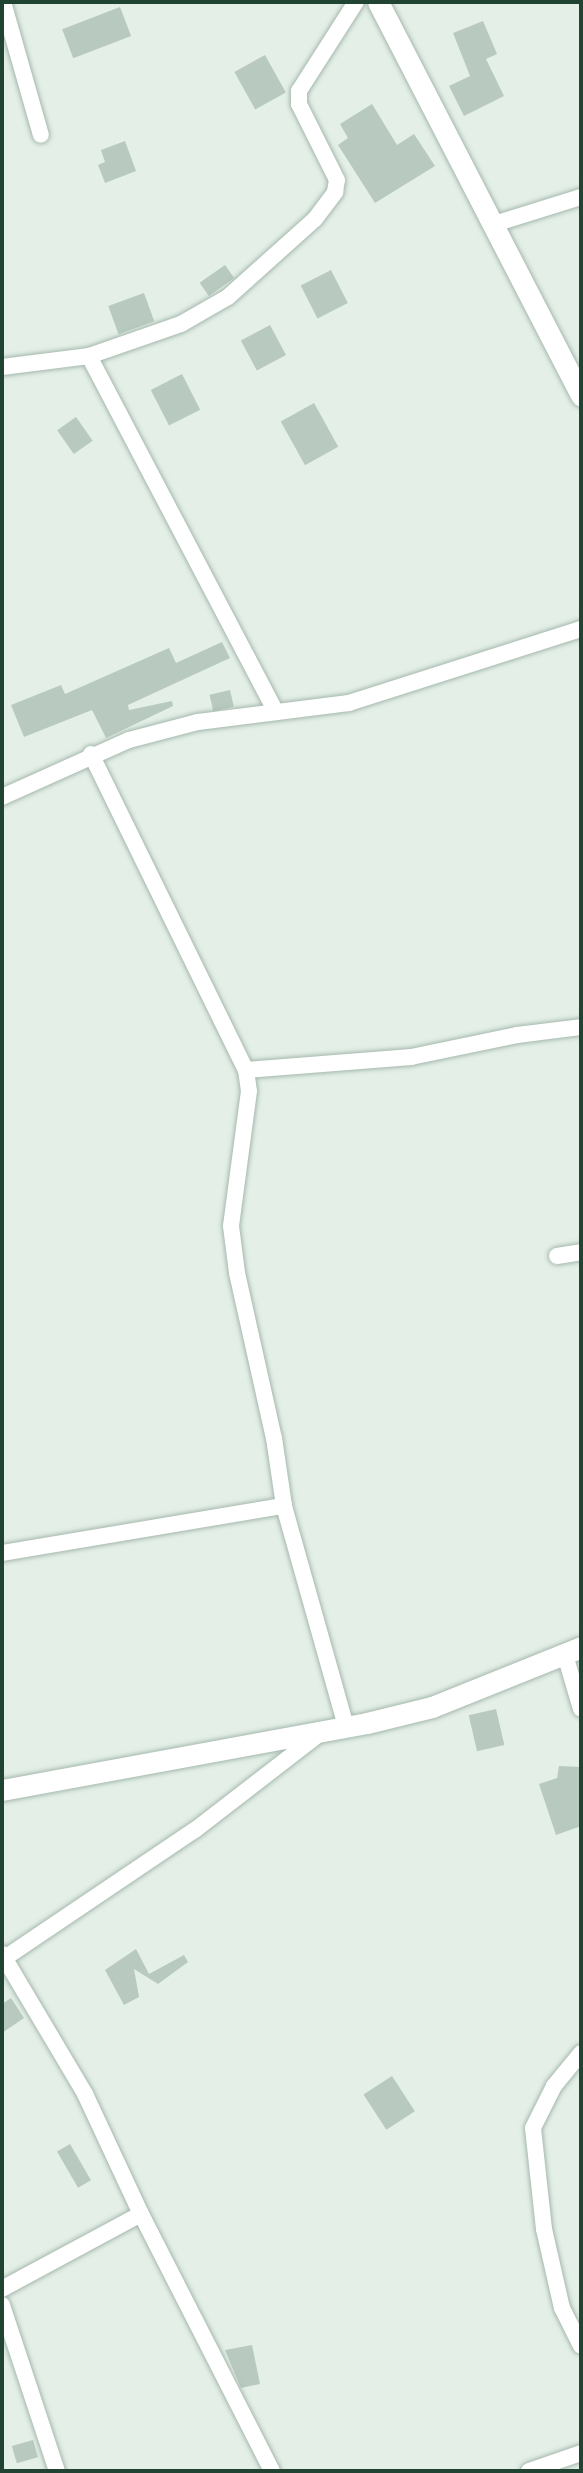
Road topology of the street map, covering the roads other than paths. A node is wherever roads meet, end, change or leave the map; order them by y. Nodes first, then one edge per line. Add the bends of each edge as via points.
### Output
1 (3, 2) edge
2 (356, 2) edge
3 (378, 2) edge
4 (41, 135) dead end
5 (581, 197) edge
6 (491, 225) junction
7 (89, 356) junction
8 (2, 367) edge
9 (581, 396) edge
10 (581, 629) edge
11 (276, 712) junction
12 (90, 754) junction
13 (2, 797) edge
14 (581, 1027) edge
15 (246, 1070) junction
16 (581, 1252) edge
17 (557, 1256) dead end
18 (284, 1506) junction
19 (2, 1553) edge
20 (573, 1651) edge
21 (581, 1709) edge
22 (346, 1727) junction
23 (321, 1732) junction
24 (2, 1790) edge
25 (3, 1957) edge
26 (581, 2053) edge
27 (141, 2214) junction
28 (2, 2290) edge
29 (2, 2305) edge
30 (581, 2346) edge
31 (581, 2453) edge
32 (57, 2471) edge
33 (272, 2471) edge
34 (529, 2471) edge

1 - 4 street
2 - 7 street via 299,91 299,104 336,173 335,192 325,207 228,298 181,324
3 - 6 street
5 - 6 street
6 - 9 street
7 - 8 street
7 - 11 street
10 - 11 street via 382,695
11 - 12 street via 198,722
12 - 13 street
12 - 15 street
14 - 15 street via 411,1057
15 - 18 street via 249,1091 231,1226
16 - 17 street
18 - 19 street
18 - 22 street
20 - 21 street
20 - 22 street via 432,1707
22 - 23 street
23 - 24 street
23 - 25 street via 194,1830
25 - 27 street via 85,2094
26 - 30 street via 554,2086 533,2128 544,2229 562,2308
27 - 28 street
27 - 33 street
29 - 32 street
31 - 34 street

